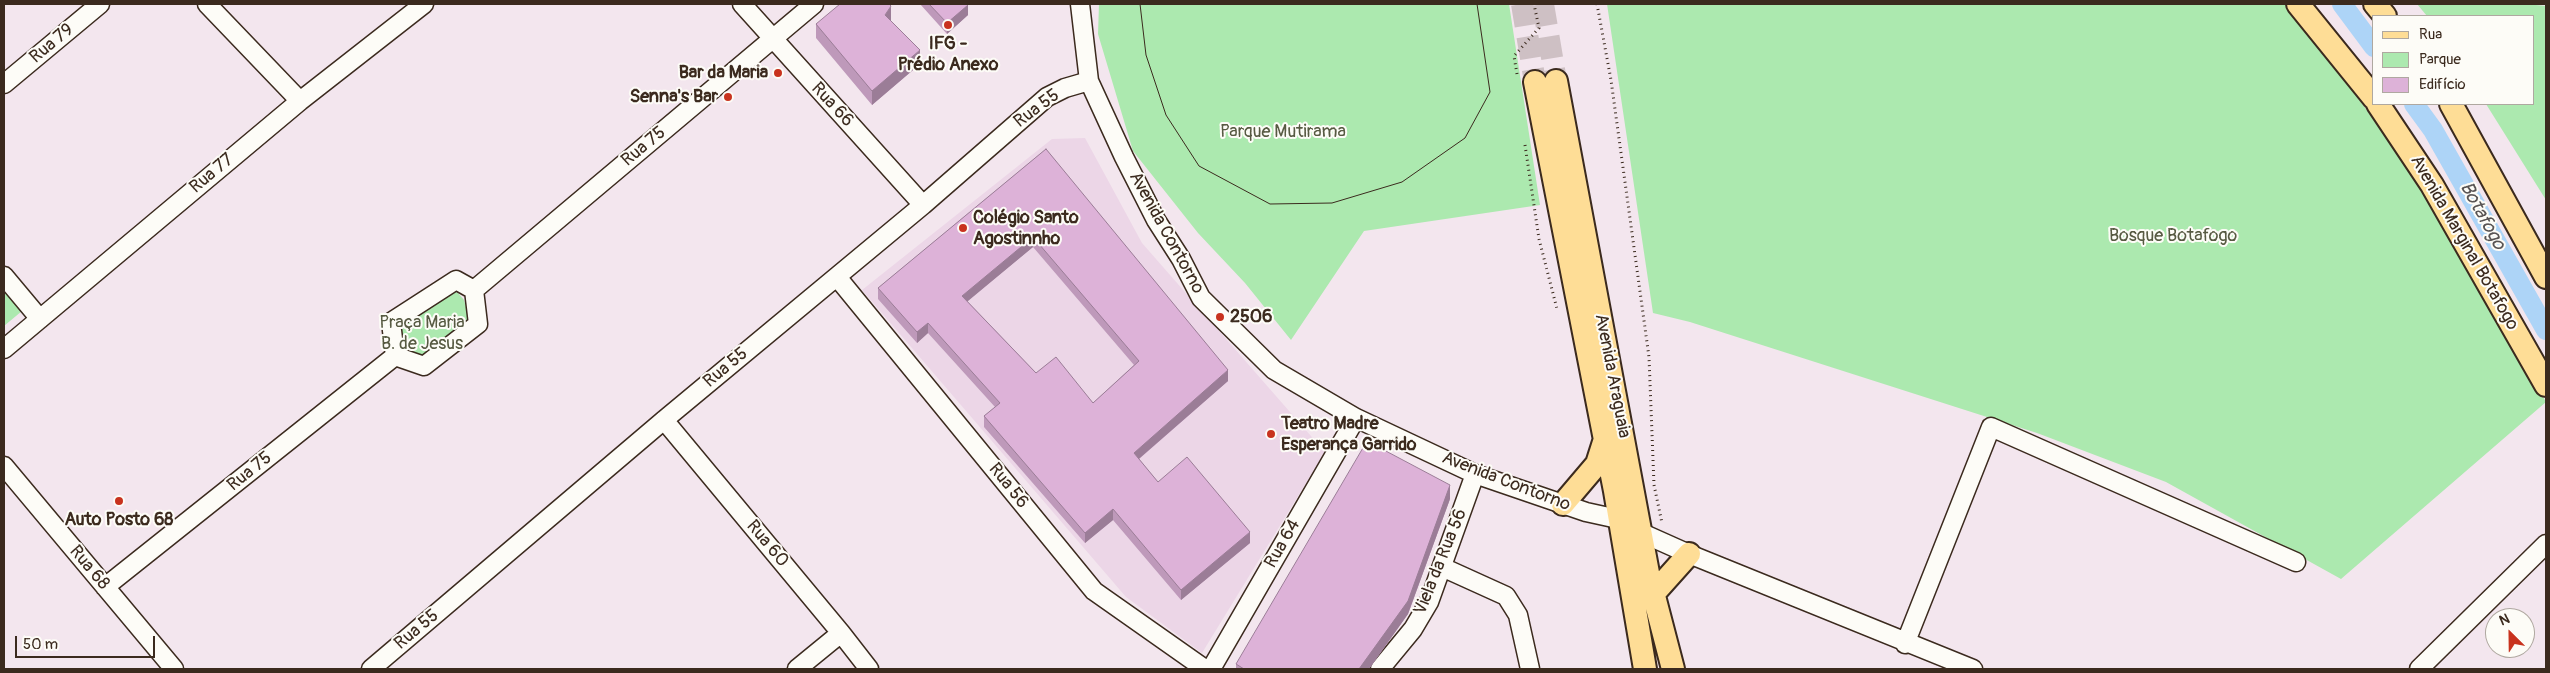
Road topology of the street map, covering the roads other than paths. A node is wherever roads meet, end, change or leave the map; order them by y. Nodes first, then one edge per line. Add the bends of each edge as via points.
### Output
1 (100, 4) edge
2 (207, 4) edge
3 (424, 4) edge
4 (742, 4) edge
5 (814, 4) edge
6 (1080, 4) edge
7 (2298, 4) edge
8 (2375, 4) edge
9 (2384, 15) edge
10 (772, 40) junction
11 (1089, 81) junction
12 (4, 84) edge
13 (2372, 96) edge
14 (300, 101) junction
15 (2379, 105) edge
16 (2452, 105) edge
17 (923, 205) junction
18 (4, 276) edge
19 (837, 277) junction
20 (2546, 278) edge
21 (474, 290) junction
22 (40, 319) junction
23 (4, 349) edge
24 (395, 356) junction
25 (2546, 385) edge
26 (1356, 418) junction
27 (664, 420) junction
28 (1604, 442) junction
29 (4, 466) edge
30 (1474, 474) junction
31 (1563, 504) junction
32 (1618, 519) junction
33 (1642, 533) junction
34 (2546, 544) edge
35 (1688, 554) junction
36 (2296, 562) dead end
37 (1442, 567) junction
38 (105, 587) junction
39 (1655, 592) junction
40 (841, 633) junction
41 (1905, 644) junction
42 (174, 669) edge
43 (371, 669) edge
44 (797, 669) edge
45 (868, 669) edge
46 (1205, 669) edge
47 (1211, 669) edge
48 (1380, 669) edge
49 (1530, 669) edge
50 (1646, 669) edge
51 (1673, 669) edge
52 (1973, 669) edge
53 (2419, 669) edge

1 - 12 street, Rua 79
2 - 14 street
3 - 14 street, Rua 77
4 - 10 street, Rua 66
5 - 10 street, Rua 75
6 - 11 street, Avenida Contorno
7 - 13 main road
8 - 9 main road
10 - 17 street, Rua 66
10 - 21 street, Rua 75
11 - 17 street, Rua 55 via 1047,97
11 - 26 street, Avenida Contorno via 1124,157 1201,298 1274,370
14 - 22 street, Rua 77
15 - 25 main road, Avenida Marginal Botafogo via 2432,185
16 - 20 main road
17 - 19 street, Rua 55
18 - 22 street
19 - 27 street, Rua 55
19 - 46 street, Rua 56 via 1094,591
21 - 24 street via 456,280 391,322
21 - 24 street via 478,324 424,366
22 - 23 street, Rua 77
24 - 38 street, Rua 75
26 - 30 street, Avenida Contorno
26 - 47 street, Rua 64
27 - 40 street, Rua 60
27 - 43 street, Rua 55
28 - 31 main road via 1597,464
28 - 32 main road, Avenida Araguaia
28 - 33 main road, Avenida Araguaia via 1546,81
29 - 38 street, Rua 68
30 - 31 street, Avenida Contorno
30 - 37 street, Viela da Rua 56
31 - 32 street, Avenida Contorno
32 - 33 street, Avenida Contorno
32 - 50 main road, Avenida Araguaia
33 - 35 street, Avenida Contorno
33 - 39 main road, Avenida Araguaia via 1648,573
34 - 53 street
35 - 39 main road
35 - 41 street, Avenida Contorno
36 - 41 street via 1991,427
37 - 48 street, Viela da Rua 56 via 1429,602 1414,629
37 - 49 street via 1506,596 1518,615
38 - 42 street, Rua 68
39 - 51 main road, Avenida Araguaia
40 - 44 street
40 - 45 street, Rua 60
41 - 52 street, Avenida Contorno

